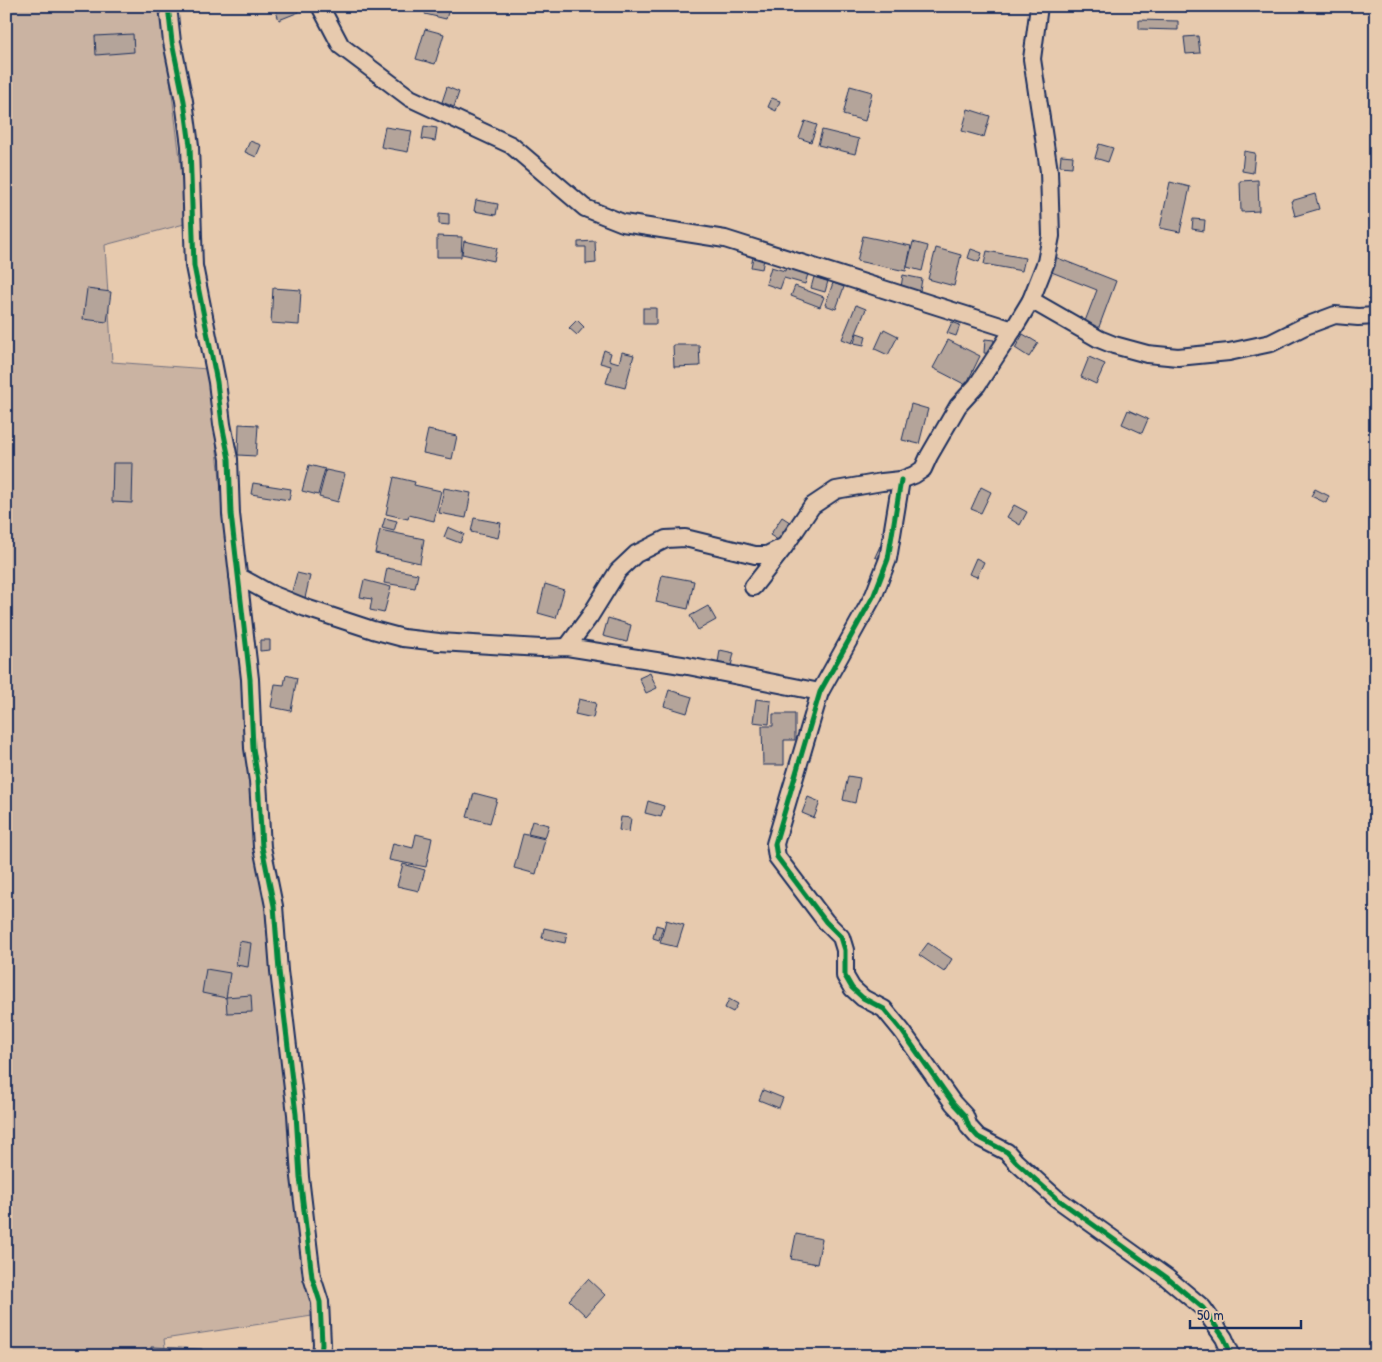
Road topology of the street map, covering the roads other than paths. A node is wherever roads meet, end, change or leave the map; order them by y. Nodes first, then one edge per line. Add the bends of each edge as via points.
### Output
1 (168, 6) edge
2 (320, 6) edge
3 (1038, 6) edge
4 (1031, 300) junction
5 (1376, 316) edge
6 (1013, 330) junction
7 (901, 480) junction
8 (785, 546) junction
9 (238, 576) junction
10 (753, 587) dead end
11 (567, 647) junction
12 (820, 692) junction
13 (321, 1356) edge
14 (1232, 1356) edge

1 - 9 street via 190,146 194,266 229,459
2 - 6 street via 341,46 410,98 511,145 585,208 623,223 725,239
3 - 4 street via 1032,59 1049,170 1051,236 1046,262
4 - 5 street via 1114,345 1148,354 1178,357 1229,352 1271,343 1335,315
4 - 6 street
6 - 7 street via 977,385 958,406 923,469
7 - 8 street via 836,490 812,506
7 - 12 street via 888,559 874,595
8 - 10 street
8 - 11 street via 767,555 755,555 685,538 666,539 636,554 618,571
9 - 11 street via 306,608 403,638
9 - 13 street via 250,679 262,847 274,906 278,970 312,1277 320,1302
11 - 12 street
12 - 14 street via 775,844 777,857 841,937 845,950 845,976 852,988 884,1009 978,1137 1007,1152 1056,1198 1166,1277 1203,1308

